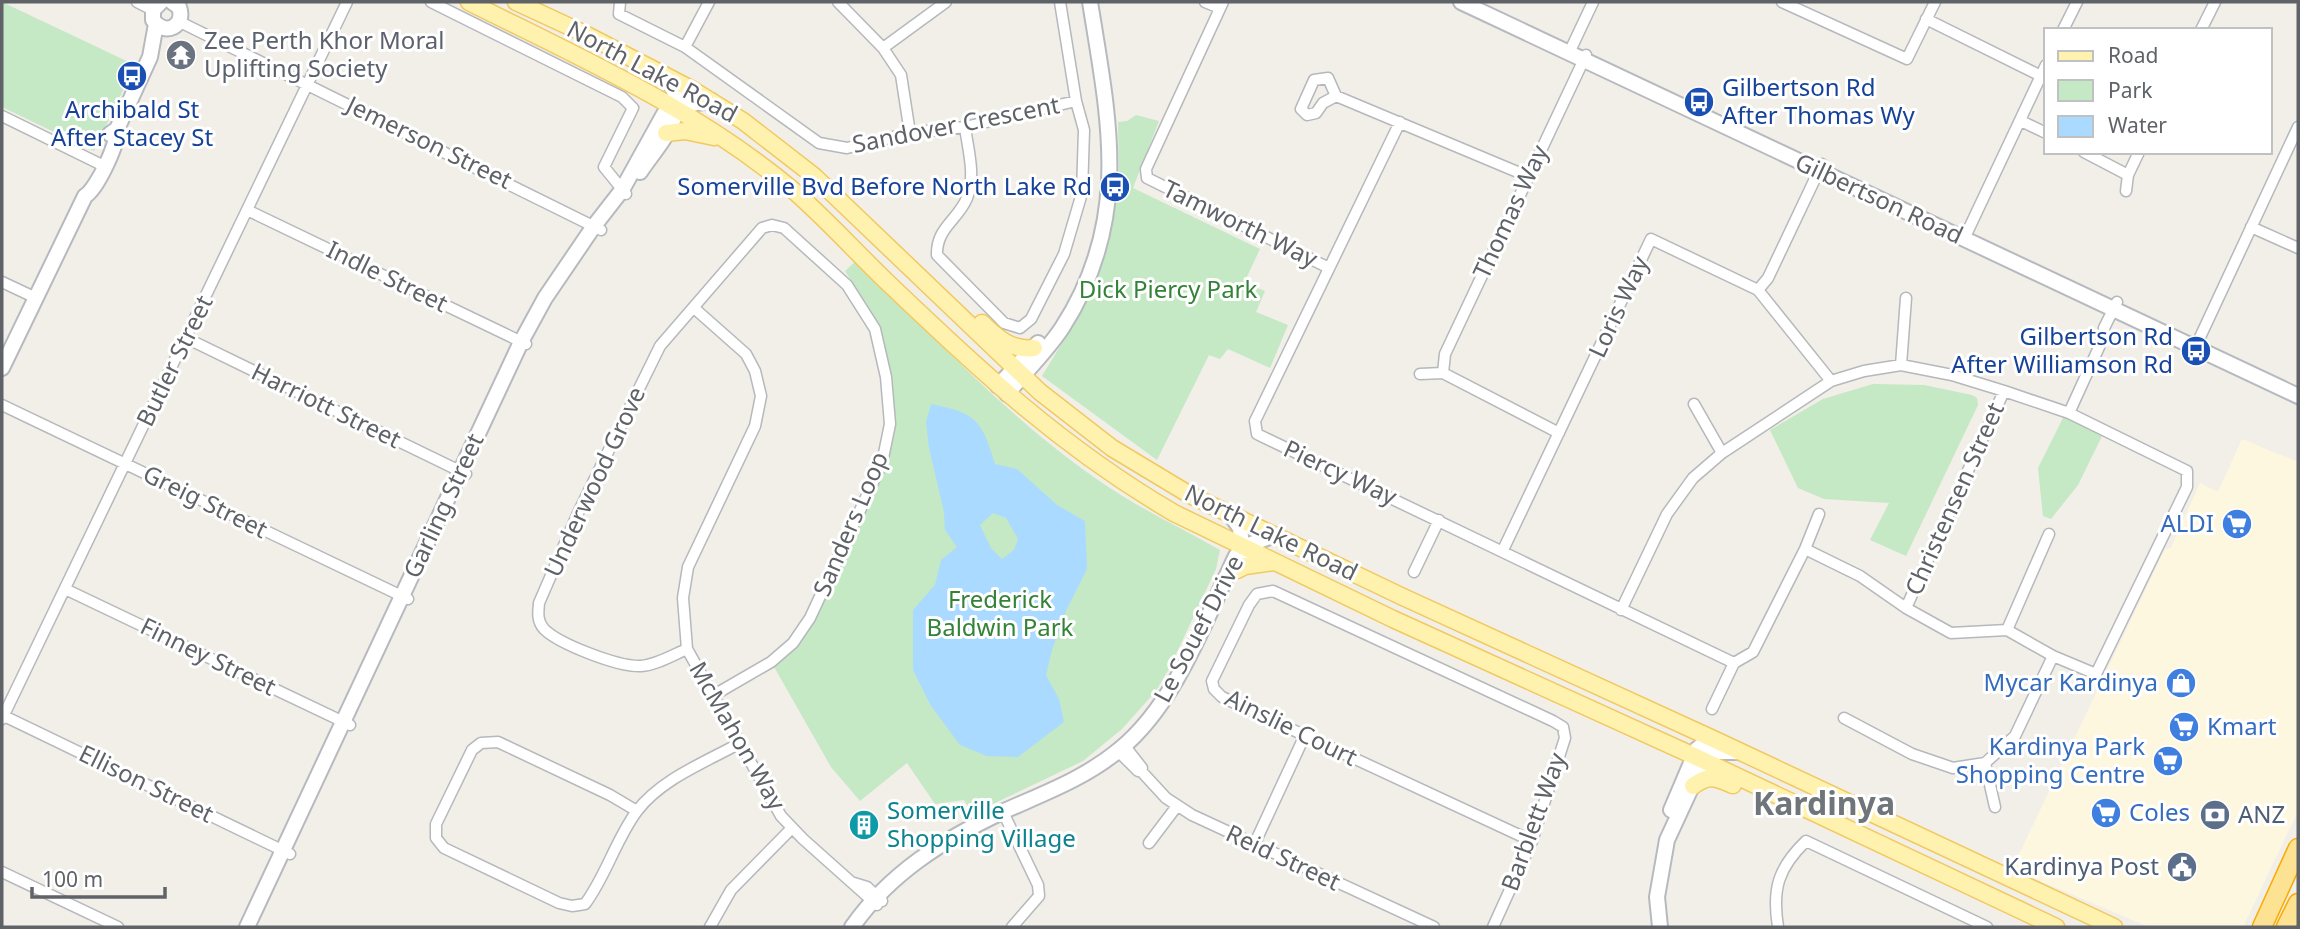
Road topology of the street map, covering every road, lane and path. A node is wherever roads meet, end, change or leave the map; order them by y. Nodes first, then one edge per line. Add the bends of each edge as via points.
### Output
1 (137, 2) edge
2 (347, 2) edge
3 (431, 2) edge
4 (469, 2) edge
5 (516, 2) edge
6 (620, 2) edge
7 (709, 2) edge
8 (838, 2) edge
9 (946, 2) edge
10 (1060, 2) edge
11 (1083, 2) edge
12 (1090, 2) edge
13 (1206, 2) edge
14 (1461, 2) edge
15 (1477, 2) edge
16 (1594, 2) edge
17 (1935, 2) edge
18 (2077, 2) edge
19 (2215, 2) edge
20 (1789, 3) edge
21 (1221, 5) edge
22 (169, 12) edge
23 (1927, 19) junction
24 (2064, 28) edge
25 (2202, 28) edge
26 (685, 47) junction
27 (883, 48) junction
28 (1570, 50) junction
29 (1585, 57) junction
30 (2044, 71) edge
31 (665, 75) junction
32 (307, 83) junction
33 (1336, 96) dead end
34 (712, 101) junction
35 (1076, 101) junction
36 (677, 110) junction
37 (2, 116) edge
38 (2021, 121) junction
39 (1400, 122) junction
40 (965, 127) junction
41 (2298, 127) edge
42 (2044, 132) edge
43 (666, 133) junction
44 (910, 133) junction
45 (727, 139) junction
46 (2088, 154) edge
47 (2138, 154) edge
48 (101, 164) junction
49 (1821, 167) junction
50 (2128, 174) junction
51 (1527, 176) junction
52 (2126, 191) dead end
53 (624, 192) junction
54 (247, 210) junction
55 (772, 225) joint
56 (2251, 227) junction
57 (597, 228) junction
58 (1965, 236) junction
59 (2298, 248) edge
60 (1329, 268) junction
61 (916, 274) junction
62 (2, 282) edge
63 (1758, 290) junction
64 (36, 298) junction
65 (1906, 298) dead end
66 (2118, 307) junction
67 (694, 308) junction
68 (186, 338) junction
69 (524, 343) junction
70 (2197, 344) junction
71 (1034, 348) junction
72 (1901, 365) junction
73 (2, 368) edge
74 (1018, 373) junction
75 (1443, 373) junction
76 (1420, 374) dead end
77 (1831, 381) junction
78 (2298, 388) edge
79 (1003, 390) junction
80 (2004, 391) junction
81 (2298, 396) edge
82 (1694, 404) dead end
83 (2, 405) edge
84 (2069, 413) junction
85 (1559, 433) junction
86 (1722, 453) junction
87 (125, 463) junction
88 (463, 472) junction
89 (1230, 514) junction
90 (1819, 514) dead end
91 (1439, 520) junction
92 (2049, 534) dead end
93 (1275, 535) junction
94 (1243, 547) junction
95 (1805, 549) junction
96 (1503, 550) junction
97 (1274, 562) junction
98 (1237, 570) junction
99 (1414, 572) dead end
100 (65, 589) junction
101 (405, 598) junction
102 (1906, 608) junction
103 (1621, 610) junction
104 (2007, 630) junction
105 (687, 649) junction
106 (2053, 656) junction
107 (1734, 663) junction
108 (1604, 689) junction
109 (714, 695) junction
110 (1712, 709) dead end
111 (2, 717) edge
112 (1844, 718) dead end
113 (1553, 720) joint
114 (347, 723) junction
115 (1305, 735) junction
116 (1711, 738) junction
117 (740, 743) junction
118 (1124, 751) junction
119 (1740, 752) junction
120 (1698, 755) junction
121 (1985, 763) junction
122 (1693, 786) junction
123 (1793, 802) junction
124 (1177, 806) junction
125 (1995, 807) dead end
126 (637, 811) junction
127 (1005, 816) junction
128 (792, 828) junction
129 (1532, 841) junction
130 (1149, 843) dead end
131 (1254, 845) junction
132 (2298, 848) edge
133 (286, 852) junction
134 (2, 872) edge
135 (877, 901) junction
136 (2298, 903) edge
137 (118, 927) edge
138 (247, 927) edge
139 (256, 927) edge
140 (710, 927) edge
141 (852, 927) edge
142 (861, 927) edge
143 (1012, 927) edge
144 (1431, 927) edge
145 (1493, 927) edge
146 (1652, 927) edge
147 (1660, 927) edge
148 (1778, 927) edge
149 (1987, 927) edge
150 (2056, 927) edge
151 (2113, 927) edge
152 (2262, 927) edge
153 (2286, 927) edge

1 - 22 street, Jemerson Street
2 - 32 street, Butler Street
3 - 53 street via 622,97 633,108 604,167
4 - 36 main road, North Lake Road
5 - 31 main road, North Lake Road
6 - 26 street, Sandover Crescent via 619,14
7 - 26 street
8 - 27 street
9 - 27 street
10 - 35 street, Sandover Crescent
11 - 71 street via 1101,108 1098,219 1073,292 1057,322
12 - 74 street via 1106,96 1109,201 1101,240 1070,314
13 - 21 street
14 - 28 street, Gilbertson Road
15 - 28 street, Gilbertson Road
16 - 28 street
17 - 23 street
18 - 24 street
19 - 25 street
20 - 23 street via 1907,59
21 - 60 street, Tamworth Way via 1146,169 1147,178
22 - 32 street, Jemerson Street
22 - 48 street via 157,50 149,57 117,129 111,133
23 - 30 street
26 - 44 street, Sandover Crescent via 819,143 847,148
27 - 44 street via 901,75
28 - 29 street, Gilbertson Road
29 - 49 street, Gilbertson Road
29 - 51 street, Thomas Way
30 - 38 street
31 - 34 main road, North Lake Road
31 - 36 street via 676,91
32 - 54 street, Butler Street
32 - 57 street, Jemerson Street
33 - 39 street
34 - 36 street, Garling Street
34 - 61 main road, North Lake Road via 814,176
35 - 40 street, Sandover Crescent
35 - 40 street via 1084,130 1082,193 1065,254 1031,319 1020,328 1004,323 937,255 937,241 967,198 972,172
36 - 43 street, Garling Street
36 - 45 main road, North Lake Road
36 - 53 street, Garling Street via 664,114
37 - 48 street
38 - 42 street
38 - 58 street
39 - 51 street
39 - 60 street, Piercy Way
40 - 44 street, Sandover Crescent
41 - 56 street
43 - 45 main road via 685,131
43 - 53 street, Garling Street
45 - 79 main road, North Lake Road via 795,192
46 - 50 street
47 - 50 street
48 - 64 street via 84,189 85,196
49 - 58 street, Gilbertson Road
49 - 63 street
50 - 52 street
51 - 75 street, Thomas Way via 1445,354
53 - 57 street, Garling Street
54 - 68 street, Butler Street
54 - 69 street, Indle Street
55 - 67 street, Underwood Grove via 762,228
55 - 109 street, Sanders Loop via 784,228 847,285 875,329 890,424 882,463 810,618 778,656
56 - 59 street
56 - 70 street
57 - 69 street, Garling Street via 545,298
58 - 66 street, Gilbertson Road
60 - 91 street, Piercy Way via 1255,421 1257,434
61 - 71 main road via 1005,342
61 - 74 main road, North Lake Road
62 - 64 street
63 - 77 street, Loris Way
63 - 85 street, Loris Way via 1651,239
64 - 73 street
65 - 72 street
66 - 70 street, Gilbertson Road
66 - 84 street
67 - 105 street, McMahon Way via 746,354 761,396 755,426 688,567 683,598
67 - 105 street, Underwood Grove via 660,346 645,374 578,513 537,617 552,635 608,662 645,666
68 - 87 street, Butler Street
68 - 88 street, Harriott Street
69 - 88 street, Garling Street
70 - 78 street, Gilbertson Road
70 - 81 street, Gilbertson Road
71 - 74 street
72 - 77 street
72 - 80 street
74 - 79 street
74 - 89 main road, North Lake Road via 1112,448
75 - 76 street
75 - 85 street
77 - 86 street
79 - 94 main road, North Lake Road via 1101,468 1174,513
80 - 84 street
80 - 102 street, Christensen Street
82 - 86 street
83 - 87 street, Greig Street
84 - 106 street via 2187,471 2187,487 2096,674
85 - 96 street, Loris Way
86 - 103 street via 1693,478 1667,514
87 - 100 street, Butler Street
87 - 101 street, Greig Street
88 - 101 street, Garling Street
89 - 93 main road, North Lake Road
89 - 94 street, Le Souef Drive via 1240,528
90 - 95 street
91 - 96 street, Piercy Way
91 - 99 street
92 - 104 street
93 - 94 street, Le Souef Drive
93 - 108 main road, North Lake Road
94 - 97 main road, North Lake Road
94 - 98 street, Le Souef Drive
94 - 118 street, Le Souef Drive via 1174,683
95 - 102 street via 1860,576
95 - 107 street via 1753,652
96 - 103 street, Piercy Way
97 - 98 main road
97 - 120 main road, North Lake Road
98 - 118 street, Le Souef Drive via 1179,689 1163,713
100 - 111 street, Butler Street
100 - 114 street, Finney Street
101 - 114 street, Garling Street
102 - 104 street via 1951,632
103 - 107 street, Piercy Way
104 - 106 street
105 - 109 street, McMahon Way
106 - 121 street via 2015,736
107 - 110 street
108 - 116 main road, North Lake Road
108 - 120 main road via 1626,709 1693,741
109 - 117 street, McMahon Way
111 - 133 street, Ellison Street
112 - 121 street via 1912,754 1953,768
113 - 115 street, Ainslie Court via 1273,591 1257,594 1212,681 1214,689 1222,697
113 - 129 street, Barblett Way via 1563,727 1565,738
114 - 133 street, Garling Street
115 - 129 street, Ainslie Court
115 - 131 street
116 - 119 main road, North Lake Road
116 - 120 street
117 - 126 street via 667,785
117 - 128 street, McMahon Way via 780,816
118 - 124 street, Reid Street
118 - 127 street, Le Souef Drive via 1063,794
119 - 120 street
119 - 151 main road, North Lake Road
120 - 122 street
120 - 123 main road, North Lake Road
120 - 146 street via 1660,838 1650,897
121 - 125 street
122 - 123 main road via 1703,778 1716,778 1756,795
122 - 147 street via 1667,840 1657,897
123 - 150 main road, North Lake Road
124 - 130 street
124 - 131 street, Reid Street
126 - 126 street via 595,891 585,904 572,906 444,848 436,838 436,824 472,750 481,743 498,742
127 - 135 street, Le Souef Drive via 943,850
127 - 143 street via 1038,885 1038,896
128 - 135 street, McMahon Way via 857,889
128 - 140 street via 731,890
129 - 145 street, Barblett Way
131 - 144 street, Reid Street
132 - 152 highway
133 - 138 street, Garling Street
133 - 139 street, Garling Street
134 - 137 street
135 - 141 street, Le Souef Drive
135 - 142 street, Le Souef Drive
136 - 153 highway
148 - 149 street via 1779,880 1787,859 1806,841

